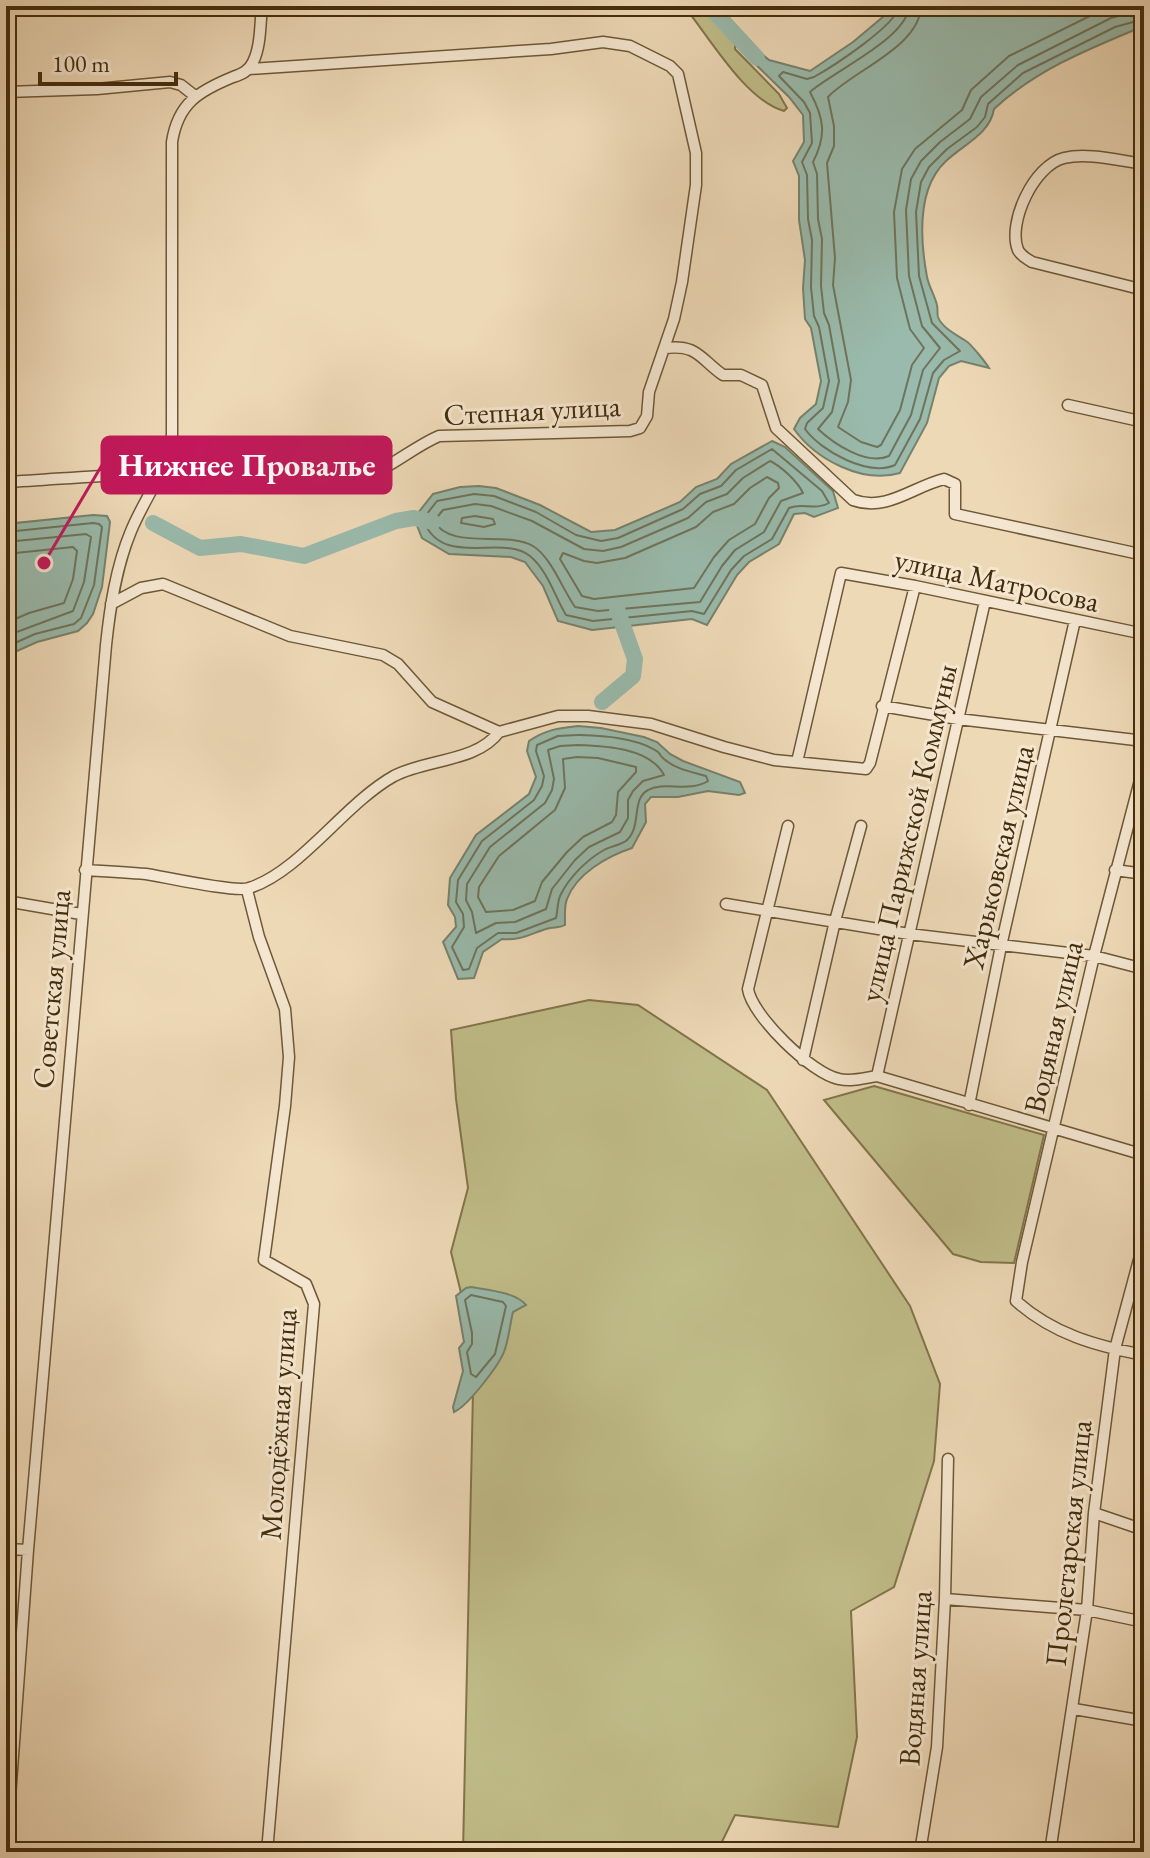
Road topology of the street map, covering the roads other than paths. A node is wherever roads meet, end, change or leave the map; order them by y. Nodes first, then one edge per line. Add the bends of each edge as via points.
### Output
1 (262, 6) edge
2 (249, 69) junction
3 (6, 92) edge
4 (195, 96) junction
5 (1144, 164) edge
6 (1144, 290) edge
7 (665, 348) junction
8 (1068, 405) dead end
9 (1144, 422) edge
10 (160, 475) junction
11 (6, 482) edge
12 (1144, 555) edge
13 (915, 586) junction
14 (985, 601) junction
15 (111, 604) junction
16 (1075, 620) junction
17 (1144, 634) edge
18 (882, 706) junction
19 (958, 719) junction
20 (1052, 729) junction
21 (499, 732) junction
22 (1144, 741) edge
23 (797, 762) junction
24 (1144, 765) edge
25 (788, 826) dead end
26 (861, 826) dead end
27 (85, 870) junction
28 (1115, 870) junction
29 (1144, 874) edge
30 (247, 890) junction
31 (6, 901) edge
32 (726, 904) dead end
33 (768, 910) junction
34 (81, 914) junction
35 (835, 921) junction
36 (909, 934) junction
37 (1001, 946) junction
38 (1094, 956) junction
39 (1144, 969) edge
40 (803, 1060) junction
41 (877, 1076) junction
42 (969, 1105) junction
43 (1054, 1128) junction
44 (1144, 1155) edge
45 (1144, 1241) edge
46 (1139, 1282) edge
47 (1115, 1349) junction
48 (1144, 1355) edge
49 (948, 1459) dead end
50 (1094, 1513) junction
51 (1144, 1530) edge
52 (6, 1549) edge
53 (28, 1550) junction
54 (945, 1599) junction
55 (1087, 1610) junction
56 (1144, 1622) edge
57 (1074, 1709) junction
58 (1144, 1721) edge
59 (6, 1852) edge
60 (267, 1852) edge
61 (920, 1852) edge
62 (1050, 1852) edge

1 - 2 street
2 - 4 street
2 - 7 street, Степная улица via 603,42 630,46 670,66 683,87 697,170 682,282
3 - 4 street via 170,82
4 - 10 street via 178,116 172,142 172,435
5 - 6 street via 1066,157 1043,169 1024,199 1016,242 1022,256 1032,262
7 - 10 street, Степная улица via 649,392 647,416 640,428 630,431 439,436 375,473 337,482
7 - 12 street via 686,347 723,375 741,375 762,385 776,428 853,500 891,501 944,479 955,484 955,514
8 - 9 street
10 - 11 street, Степная улица
10 - 15 street, Советская улица via 131,531
13 - 14 street, улица Матросова
13 - 18 street
13 - 23 street, улица Матросова via 841,573
14 - 16 street, улица Матросова
14 - 19 street, улица Парижской Коммуны
15 - 21 street via 141,588 163,584 290,636 369,650 398,664 432,702
15 - 27 street, Советская улица
16 - 17 street, улица Матросова
16 - 20 street, Харьковская улица
18 - 19 street
18 - 23 street via 866,769
19 - 20 street
19 - 36 street, улица Парижской Коммуны
20 - 22 street
20 - 37 street, Харьковская улица
21 - 23 street via 558,716 588,716 651,724 738,751
21 - 30 street via 479,749 422,764 375,788 285,868
24 - 28 street, Водяная улица
25 - 33 street
26 - 35 street
27 - 30 street
27 - 34 street, Советская улица
28 - 29 street
28 - 38 street, Водяная улица
30 - 60 street, Молодёжная улица via 285,1009 289,1057 264,1260 306,1284 314,1304
31 - 34 street
32 - 33 street
33 - 35 street
33 - 40 street via 748,989 752,1003
34 - 53 street, Советская улица
35 - 36 street
35 - 40 street
36 - 37 street
36 - 41 street, улица Парижской Коммуны
37 - 38 street
37 - 42 street, Харьковская улица
38 - 39 street
38 - 43 street, Водяная улица
40 - 41 street via 839,1079
41 - 42 street
42 - 43 street
43 - 44 street
43 - 47 street, Водяная улица via 1016,1301 1037,1320
45 - 46 street, Пролетарская улица
46 - 47 street, Пролетарская улица
47 - 48 street
47 - 50 street, Пролетарская улица
49 - 54 street, Водяная улица
50 - 51 street
50 - 55 street, Пролетарская улица
52 - 53 street
53 - 59 street, Советская улица
54 - 55 street
54 - 61 street, Водяная улица via 937,1747
55 - 56 street
55 - 57 street, Пролетарская улица
57 - 58 street
57 - 62 street, Пролетарская улица

